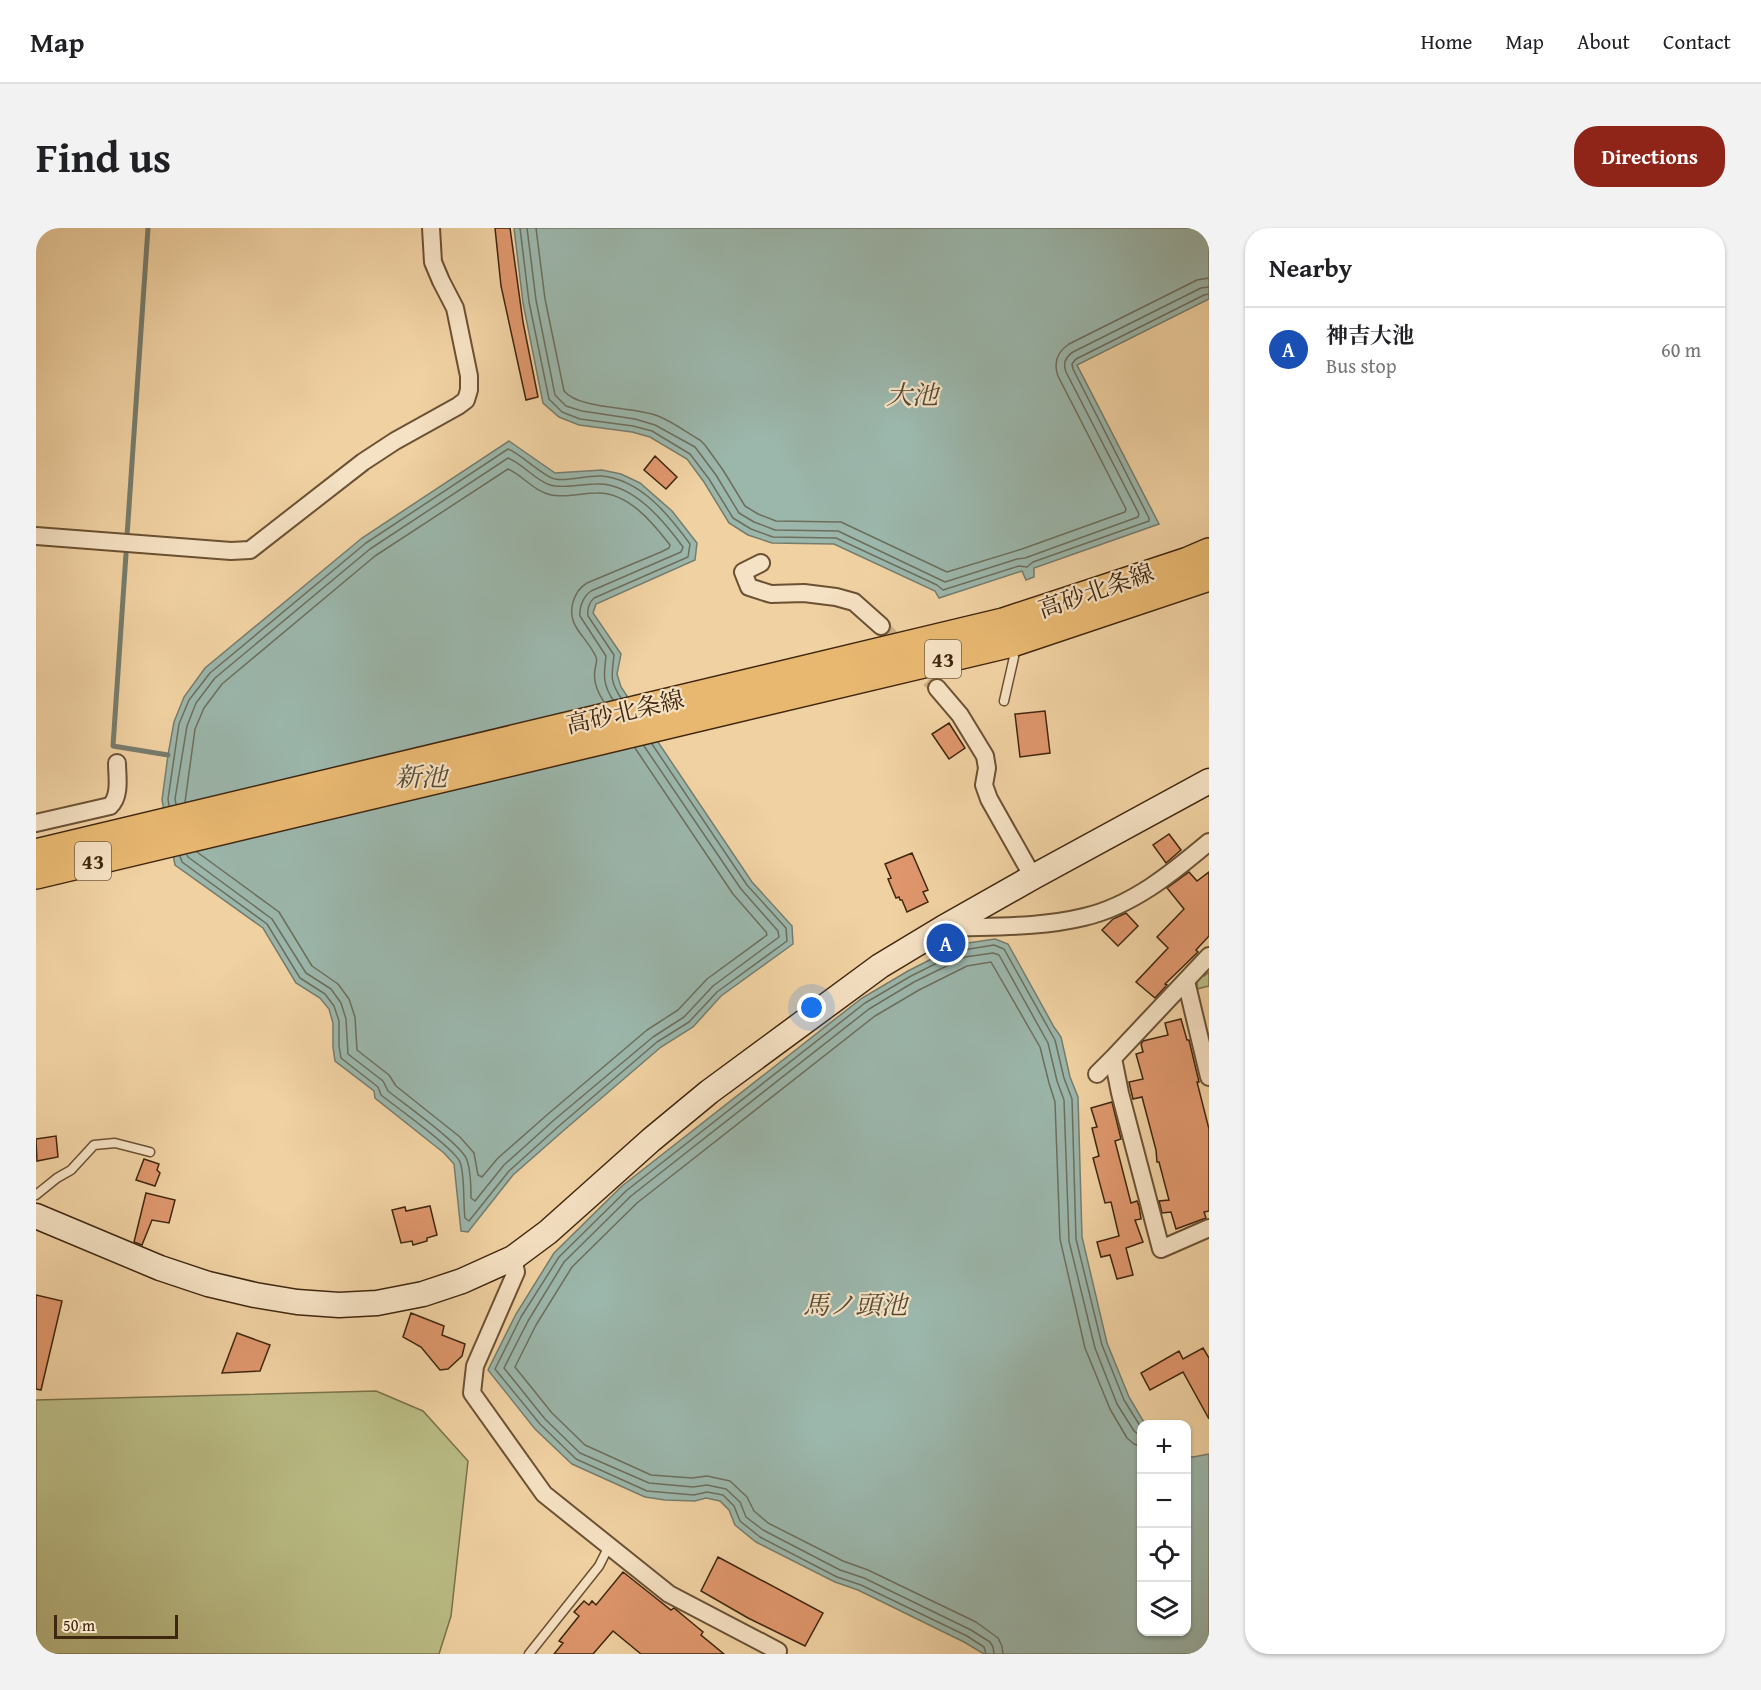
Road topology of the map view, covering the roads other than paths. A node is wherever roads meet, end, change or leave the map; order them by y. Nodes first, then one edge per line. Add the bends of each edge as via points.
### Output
1 (431, 228) edge
2 (36, 536) edge
3 (1209, 552) edge
4 (761, 563) dead end
5 (1209, 577) edge
6 (881, 626) tunnel mouth
7 (1012, 643) junction
8 (937, 688) tunnel mouth
9 (1004, 701) dead end
10 (671, 712) junction
11 (117, 763) dead end
12 (1209, 780) edge
13 (36, 823) edge
14 (147, 837) junction
15 (1209, 843) edge
16 (36, 853) edge
17 (36, 875) edge
18 (1033, 876) junction
19 (943, 928) junction
20 (1209, 956) edge
21 (1186, 981) junction
22 (1113, 1058) junction
23 (1097, 1074) dead end
24 (1209, 1077) edge
25 (150, 1152) dead end
26 (36, 1195) edge
27 (36, 1216) edge
28 (1209, 1228) edge
29 (513, 1258) junction
30 (609, 1546) junction
31 (778, 1651) dead end
32 (529, 1654) edge

1 - 2 street via 433,262 455,308 469,376 466,400 363,462 250,550
3 - 10 main road, 高砂北条線 / 43 via 1003,622
4 - 6 street via 742,572 749,587 771,594 804,593 854,602
5 - 7 main road, 高砂北条線 / 43
7 - 9 lane via 1014,657
7 - 10 main road, 高砂北条線 / 43
8 - 18 street via 960,715 985,756 984,784 989,799
10 - 14 main road, 高砂北条線 / 43
11 - 13 street via 117,795 110,806
12 - 18 street
14 - 16 main road, 高砂北条線 / 43
14 - 17 main road, 高砂北条線 / 43
15 - 19 street via 1150,888 1086,917 1053,923
18 - 19 street
19 - 29 street via 880,966 709,1092
20 - 21 street
21 - 22 street
21 - 24 street
22 - 23 street
22 - 28 street via 1161,1249
25 - 26 lane via 108,1142 94,1145 71,1170
27 - 29 street via 208,1284 297,1302 377,1303 423,1294
29 - 30 street via 516,1272 475,1366 472,1393 544,1494
30 - 31 street via 669,1594
30 - 32 lane via 599,1566

